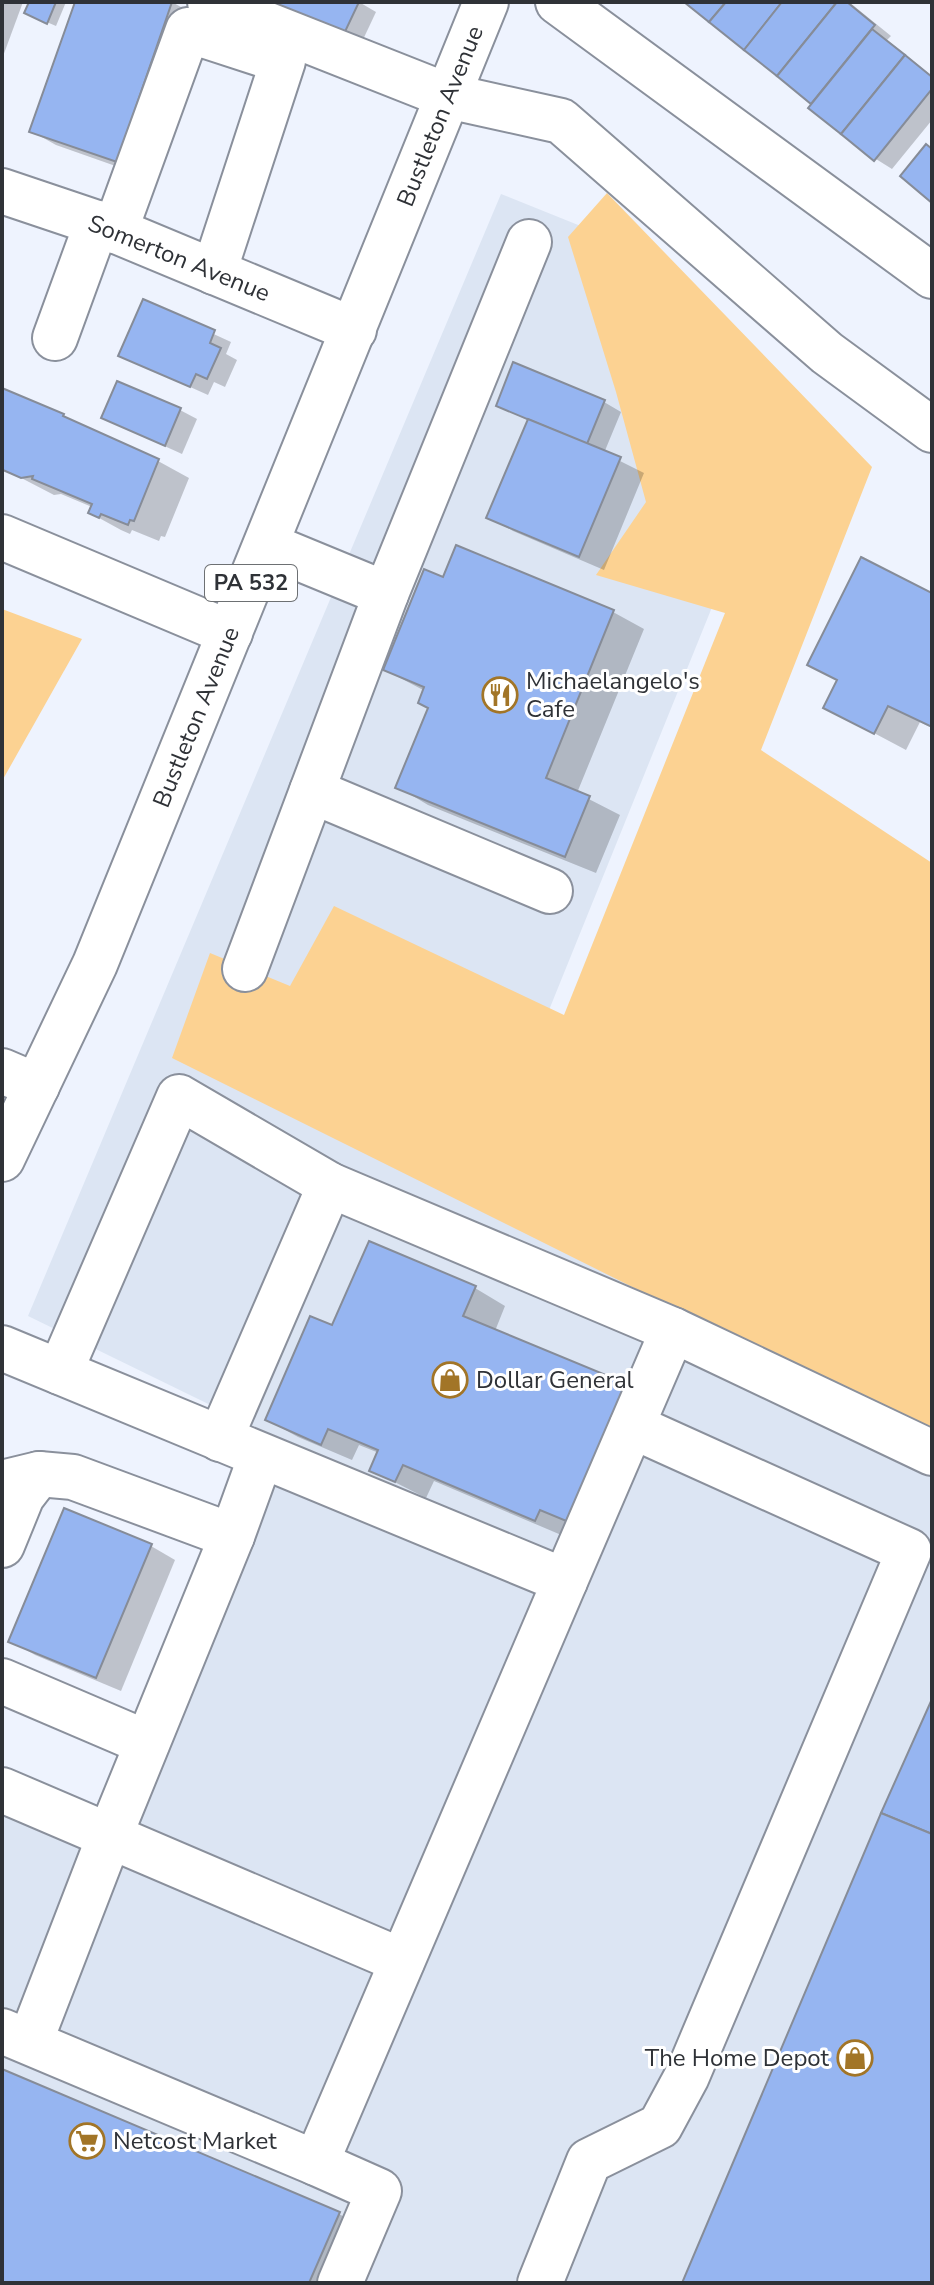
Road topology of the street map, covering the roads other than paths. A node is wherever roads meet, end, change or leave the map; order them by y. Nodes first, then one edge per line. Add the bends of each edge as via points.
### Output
1 (210, 2) edge
2 (486, 2) edge
3 (558, 2) edge
4 (448, 96) junction
5 (2, 191) edge
6 (106, 227) junction
7 (529, 242) dead end
8 (214, 272) junction
9 (932, 276) edge
10 (354, 330) junction
11 (55, 338) dead end
12 (932, 430) edge
13 (2, 537) edge
14 (267, 545) junction
15 (386, 594) junction
16 (230, 633) junction
17 (312, 791) junction
18 (550, 891) dead end
19 (245, 969) dead end
20 (20, 1078) edge
21 (2, 1159) edge
22 (330, 1185) junction
23 (673, 1330) junction
24 (2, 1348) edge
25 (60, 1372) junction
26 (632, 1426) junction
27 (220, 1439) junction
28 (932, 1453) edge
29 (261, 1456) junction
30 (20, 1478) edge
31 (232, 1536) junction
32 (2, 1545) edge
33 (921, 1557) edge
34 (565, 1581) junction
35 (2, 1681) edge
36 (147, 1743) junction
37 (3, 1792) edge
38 (110, 1835) junction
39 (402, 1961) junction
40 (16, 2036) edge
41 (316, 2163) junction
42 (340, 2283) edge
43 (540, 2283) edge

1 - 4 main road
2 - 4 main road, Bustleton Avenue / PA 532
3 - 9 main road
4 - 10 main road, Bustleton Avenue / PA 532
4 - 12 main road via 561,121 827,353
5 - 6 main road, Somerton Avenue
6 - 8 main road, Somerton Avenue
6 - 8 main road via 188,30 283,61
6 - 11 main road
7 - 15 main road
8 - 10 main road, Somerton Avenue
10 - 14 main road, Bustleton Avenue / PA 532
13 - 16 main road
14 - 15 main road
14 - 16 main road, Bustleton Avenue / PA 532
15 - 17 main road
16 - 20 main road, Bustleton Avenue / PA 532 via 95,964
17 - 18 main road
17 - 19 main road
20 - 21 main road, Bustleton Avenue / PA 532
22 - 23 main road
22 - 25 main road via 179,1097
22 - 27 main road
23 - 26 main road
23 - 28 main road
24 - 25 main road
25 - 27 main road
26 - 33 main road
26 - 34 main road
27 - 29 main road
29 - 31 main road
29 - 34 main road
30 - 31 main road via 73,1477
30 - 32 main road via 22,1496
31 - 36 main road
33 - 43 main road via 687,2076 660,2126 589,2161
34 - 39 main road
35 - 36 main road
36 - 38 main road
37 - 38 main road
38 - 39 main road
38 - 40 main road
39 - 41 main road
40 - 41 main road
41 - 42 main road via 379,2191

